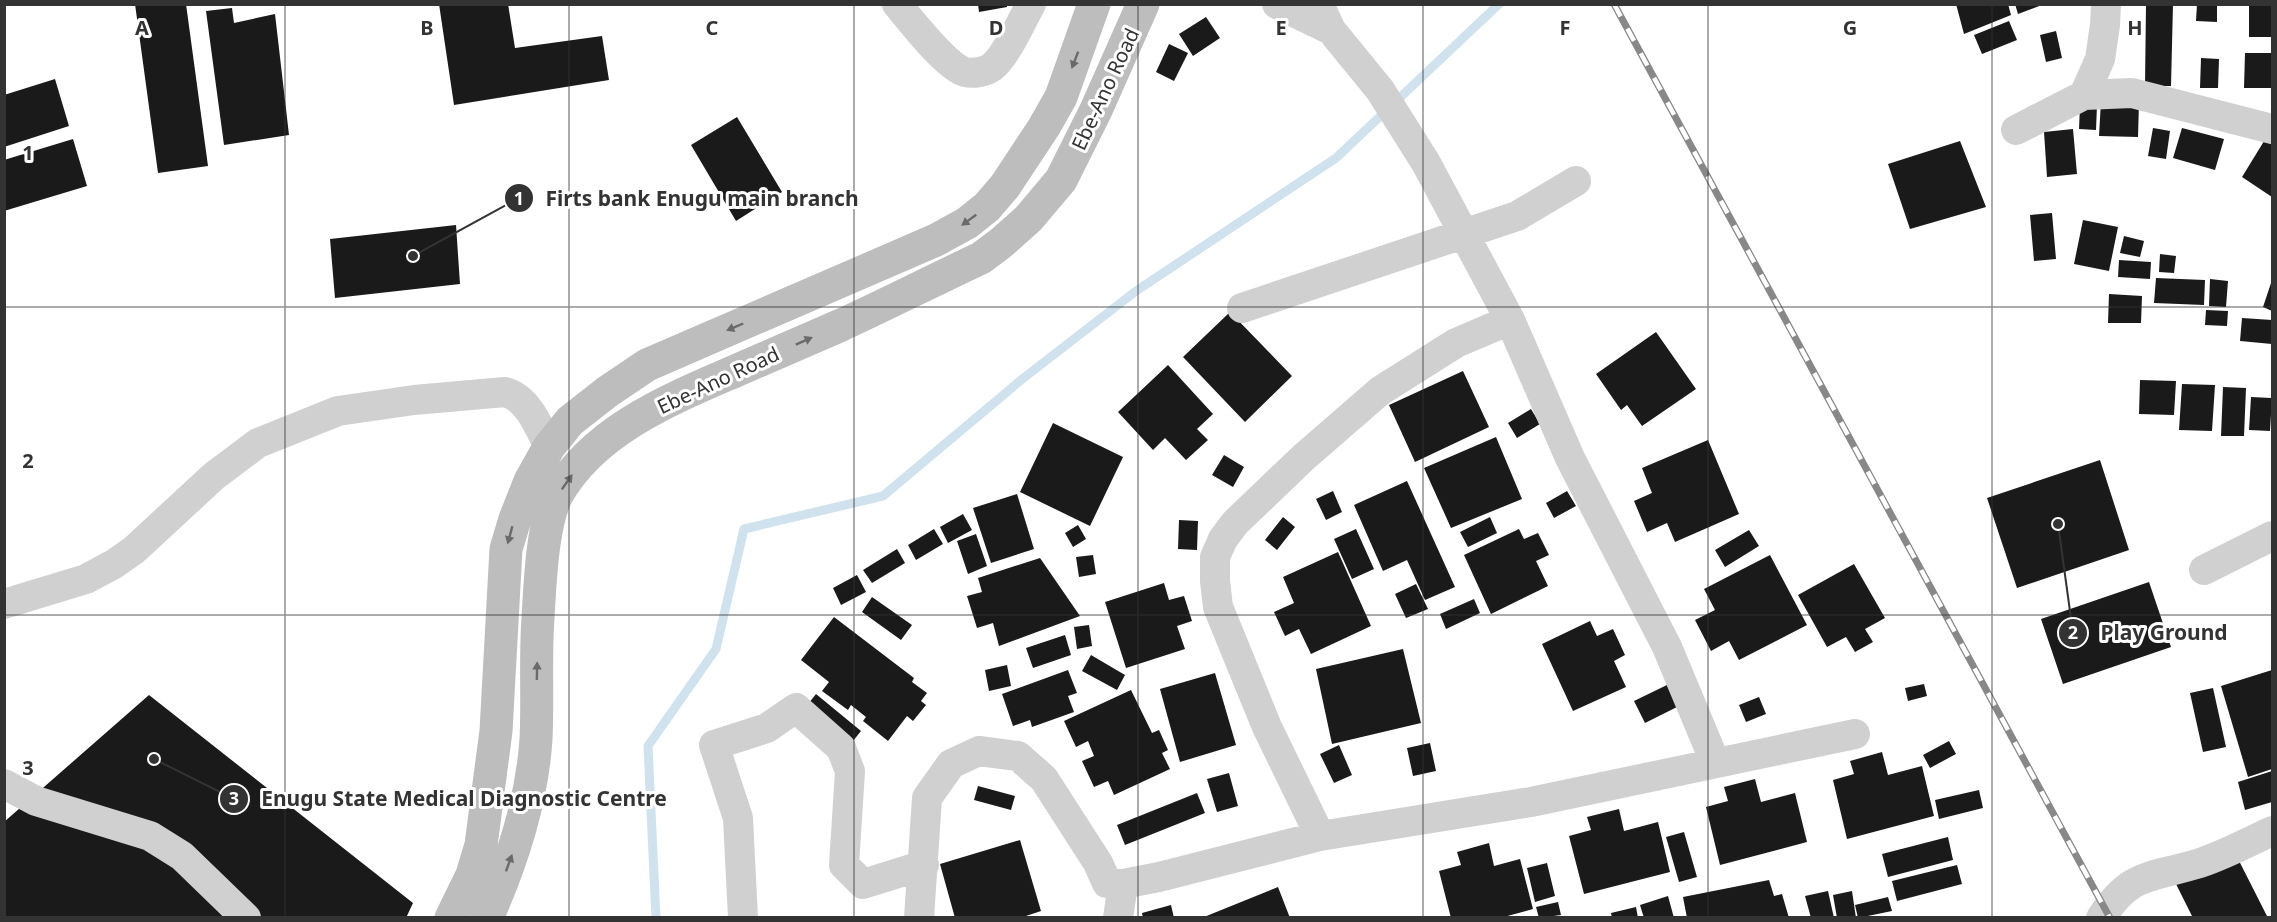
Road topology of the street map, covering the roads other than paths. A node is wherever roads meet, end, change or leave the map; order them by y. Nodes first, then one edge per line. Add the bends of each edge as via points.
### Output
1 (897, 4) edge
2 (1031, 4) edge
3 (1094, 4) edge
4 (1143, 4) edge
5 (1277, 4) edge
6 (2106, 4) edge
7 (1325, 17) edge
8 (2084, 95) junction
9 (2272, 129) edge
10 (2016, 130) dead end
11 (1576, 181) dead end
12 (1463, 234) junction
13 (1242, 308) dead end
14 (1510, 320) junction
15 (549, 447) junction
16 (2272, 536) edge
17 (2204, 570) dead end
18 (4, 604) edge
19 (1855, 734) dead end
20 (1715, 762) junction
21 (4, 784) edge
22 (2272, 831) edge
23 (1320, 836) junction
24 (924, 865) junction
25 (1123, 884) junction
26 (246, 918) edge
27 (451, 918) edge
28 (487, 918) edge
29 (743, 918) edge
30 (919, 918) edge
31 (1118, 918) edge
32 (2101, 918) edge

1 - 2 street via 954,66 967,73 991,68
3 -> 15 main road, Ebe-Ano Road via 1061,97 1044,127 1005,186 967,223 647,365 570,421
28 -> 4 main road, Ebe-Ano Road via 512,855 527,801 536,740 542,562 556,497 574,471 605,440 667,400 841,325 981,258 1001,243 1062,180
5 - 7 street
6 - 8 street via 2100,59
7 - 12 street via 1380,90 1426,162
8 - 9 street via 2132,93
8 - 10 street
11 - 12 street via 1517,216
12 - 13 street
12 - 14 street
14 - 20 street via 1570,458 1667,647
14 - 23 street via 1456,343 1380,391 1235,524 1215,557 1218,607 1268,728
15 - 18 street via 527,408 515,395 505,392 338,411 258,443 214,476 114,564 86,579
15 -> 27 main road, Ebe-Ano Road via 530,481 506,549 496,731 481,845 472,875
16 - 17 street
19 - 20 street
20 - 23 street via 1531,802
21 - 26 street via 36,801 150,836 182,856
22 - 32 street via 2201,863 2137,880 2120,892
23 - 25 street
24 - 25 street via 927,798 951,764 979,751 1018,756 1044,779 1107,883
24 - 29 street via 863,884 844,865 850,771 841,748 796,708 767,729 714,745 738,818
24 - 30 street
25 - 31 street

